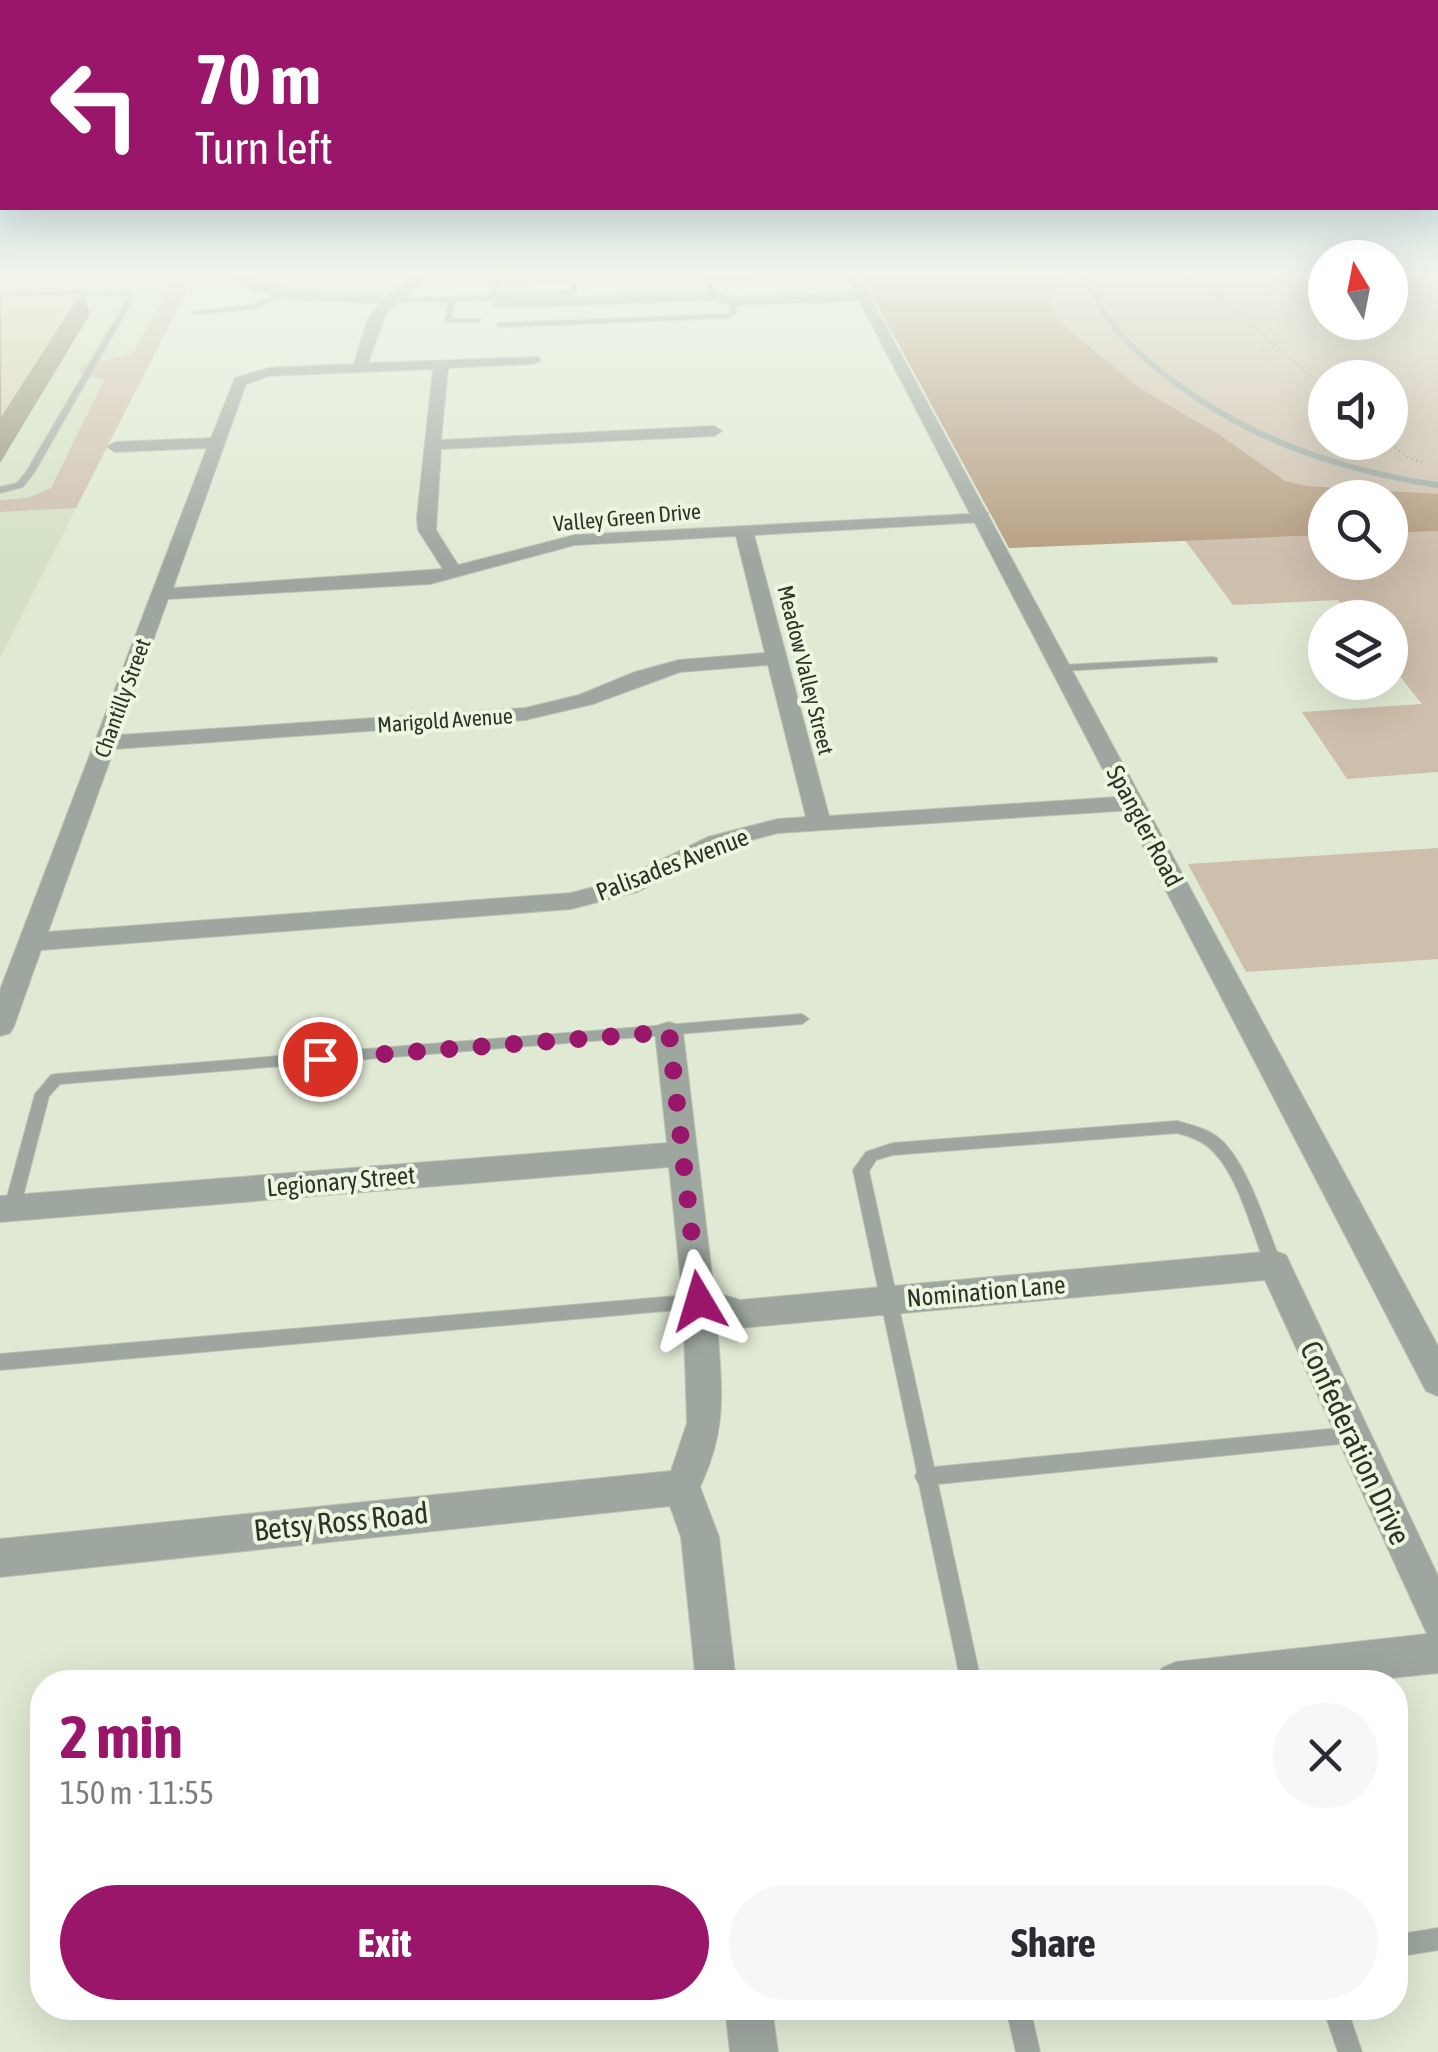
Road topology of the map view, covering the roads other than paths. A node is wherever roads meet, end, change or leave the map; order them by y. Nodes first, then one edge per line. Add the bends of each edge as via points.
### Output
1 (90, 369) edge
2 (348, 369) edge
3 (441, 369) edge
4 (903, 369) edge
5 (1162, 369) edge
6 (714, 431) dead end
7 (215, 443) junction
8 (434, 445) junction
9 (115, 447) dead end
10 (1438, 485) edge
11 (0, 490) edge
12 (982, 517) junction
13 (744, 531) junction
14 (455, 574) junction
15 (160, 594) junction
16 (777, 658) junction
17 (1214, 660) dead end
18 (1062, 668) junction
19 (105, 743) junction
20 (1133, 803) junction
21 (820, 823) junction
22 (32, 942) junction
23 (802, 1020) dead end
24 (0, 1026) edge
25 (669, 1032) junction
26 (682, 1154) junction
27 (6, 1208) edge
28 (1274, 1266) junction
29 (886, 1299) junction
30 (699, 1301) junction
31 (0, 1362) edge
32 (1438, 1380) edge
33 (1350, 1435) junction
34 (924, 1476) junction
35 (682, 1487) junction
36 (0, 1558) edge
37 (1438, 1619) edge
38 (1438, 1654) edge
39 (715, 1670) edge
40 (968, 1670) edge
41 (1288, 1670) edge
42 (1438, 1939) edge
43 (1408, 1944) edge
44 (751, 2020) edge
45 (1021, 2020) edge
46 (1339, 2020) edge
47 (754, 2052) edge
48 (1028, 2052) edge
49 (1350, 2052) edge

1 - 11 lane via 30,473 20,485
2 - 7 street, Chantilly Street via 250,375 240,381
3 - 8 street
4 - 12 street, Spangler Road
5 - 10 lane via 1248,430 1306,456
6 - 8 street
7 - 9 street
7 - 15 street, Chantilly Street
8 - 14 street via 427,530
12 - 13 street, Valley Green Drive
12 - 18 street, Spangler Road
13 - 14 street, Valley Green Drive via 575,540
13 - 16 street, Meadow Valley Street
14 - 15 street, Valley Green Drive
15 - 19 street, Chantilly Street
16 - 19 street, Marigold Avenue via 679,666 586,700 507,716
16 - 21 street, Meadow Valley Street
17 - 18 lane
18 - 20 street, Spangler Road
19 - 22 street, Chantilly Street
20 - 21 street, Palisades Avenue
20 - 32 street, Spangler Road
21 - 22 street, Palisades Avenue via 743,833 628,886 571,901
22 - 24 street, Chantilly Street
23 - 25 lane
25 - 26 street
25 - 27 lane via 56,1080 42,1094
26 - 27 street, Legionary Street
26 - 30 street
28 - 29 street, Nomination Lane
28 - 29 lane via 1231,1166 1198,1132 1176,1127 893,1149 871,1156 860,1170
28 - 33 street, Confederation Drive
29 - 30 street, Nomination Lane via 740,1314
29 - 34 lane
30 - 31 lane
30 - 35 street via 705,1424
33 - 34 lane
33 - 37 street, Confederation Drive
34 - 40 lane
35 - 36 street, Betsy Ross Road
35 - 39 street via 700,1536
38 - 41 street
42 - 43 lane
44 - 47 street
45 - 48 lane
46 - 49 lane

